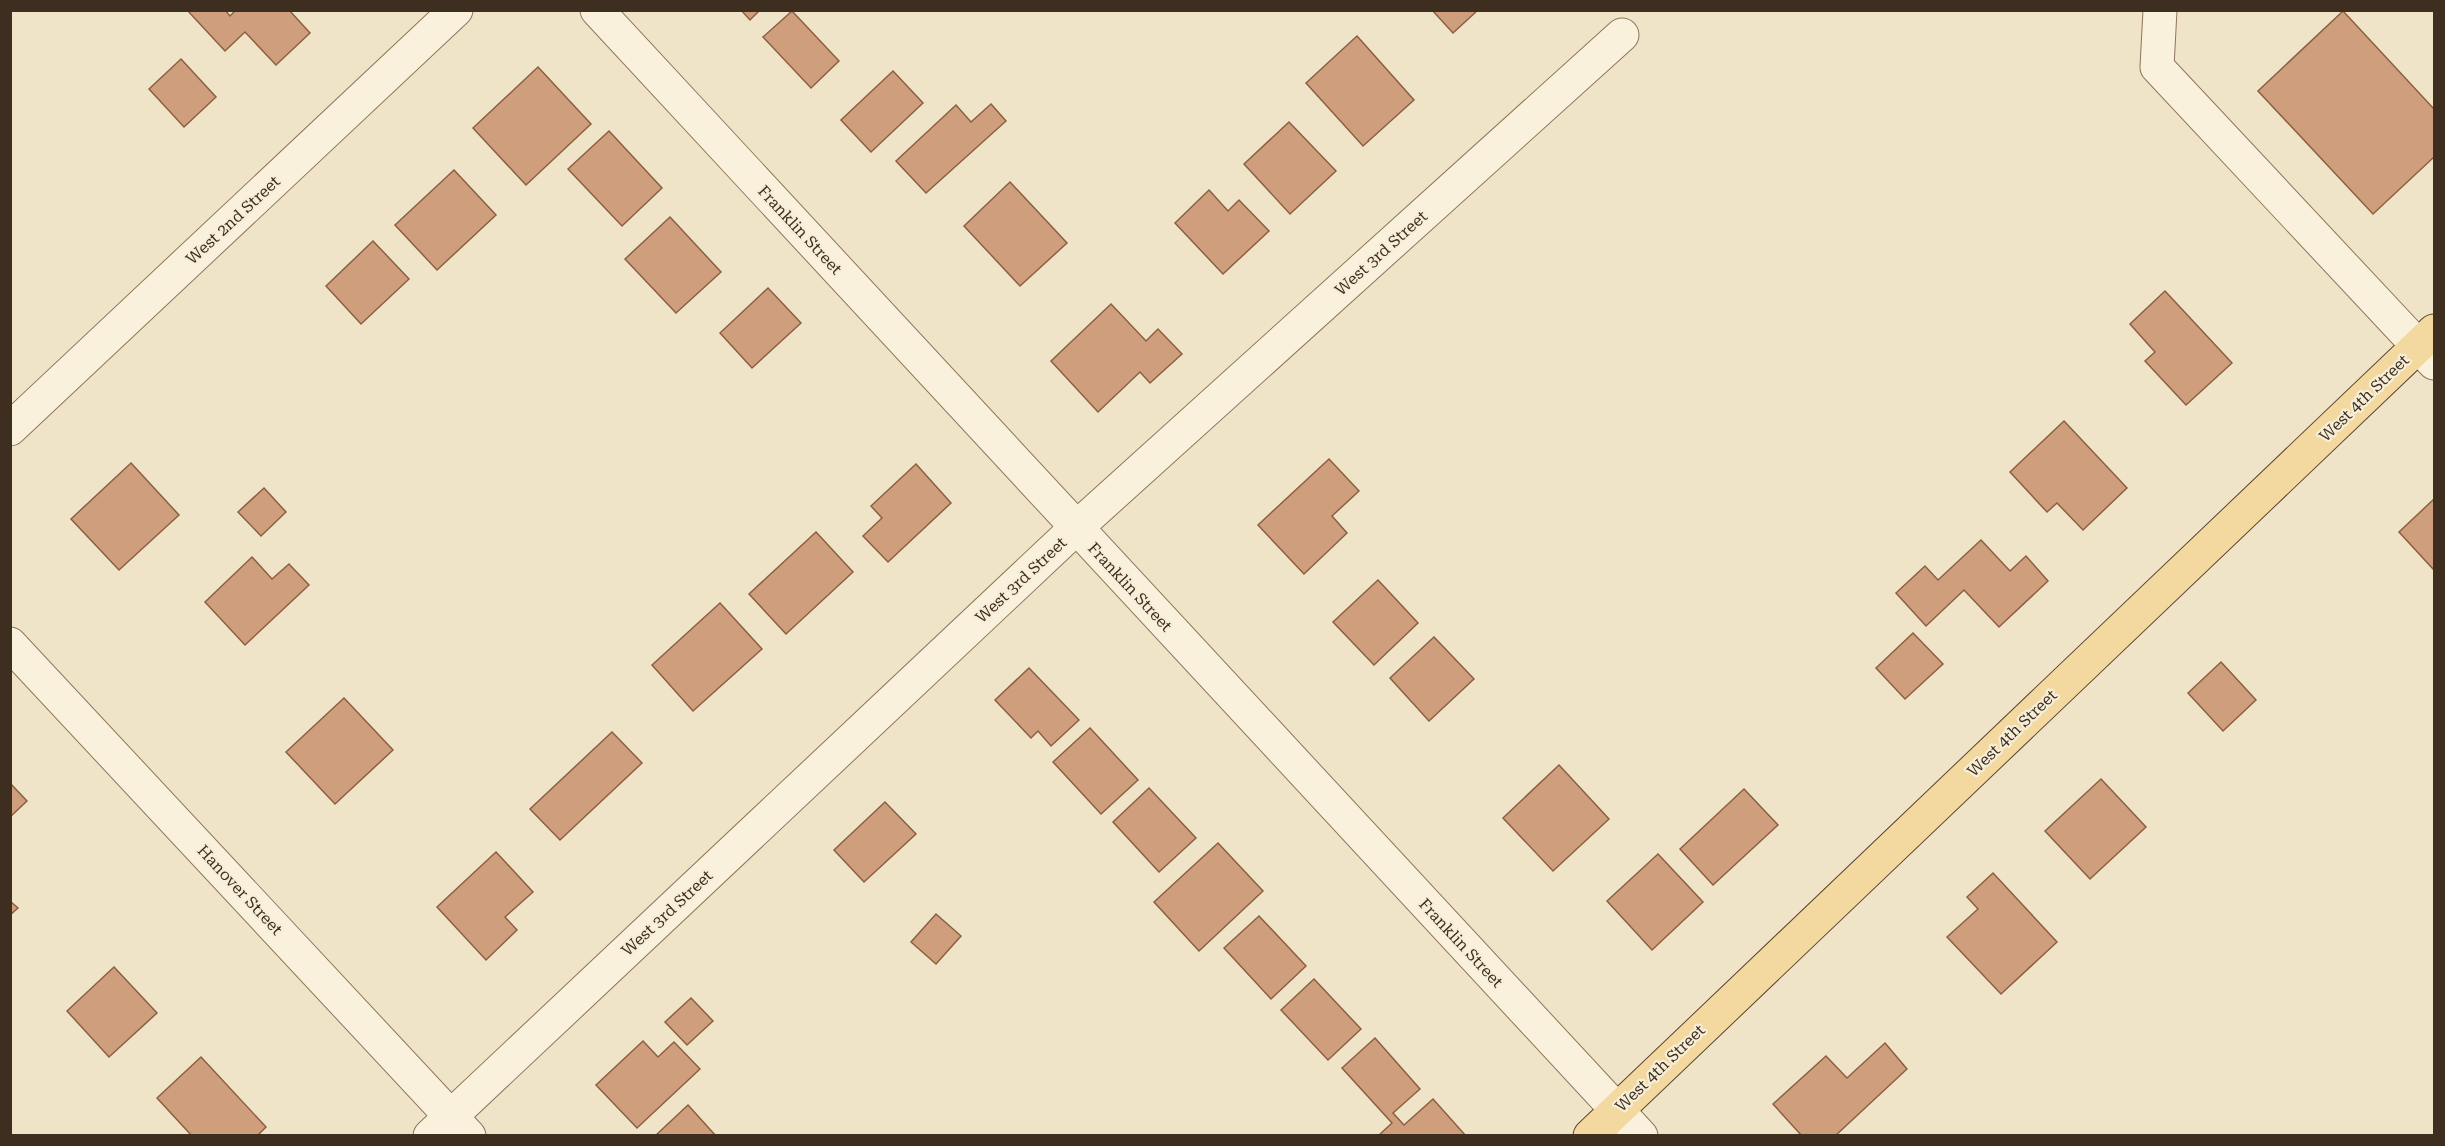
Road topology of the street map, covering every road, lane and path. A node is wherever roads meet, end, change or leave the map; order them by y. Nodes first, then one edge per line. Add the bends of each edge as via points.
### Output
1 (456, 10) edge
2 (597, 10) edge
3 (2160, 10) edge
4 (1622, 35) dead end
5 (2429, 347) edge
6 (10, 429) edge
7 (1076, 528) junction
8 (10, 644) edge
9 (1617, 1110) junction
10 (450, 1129) edge
11 (1590, 1136) edge
12 (1641, 1136) edge

1 - 6 street, West 2nd Street
2 - 7 street, Franklin Street
3 - 5 street via 2157,67
4 - 7 street, West 3rd Street
5 - 9 main road, West 4th Street
7 - 9 street, Franklin Street
7 - 10 street, West 3rd Street
8 - 10 street, Hanover Street
9 - 11 main road, West 4th Street
9 - 12 street, Franklin Street

